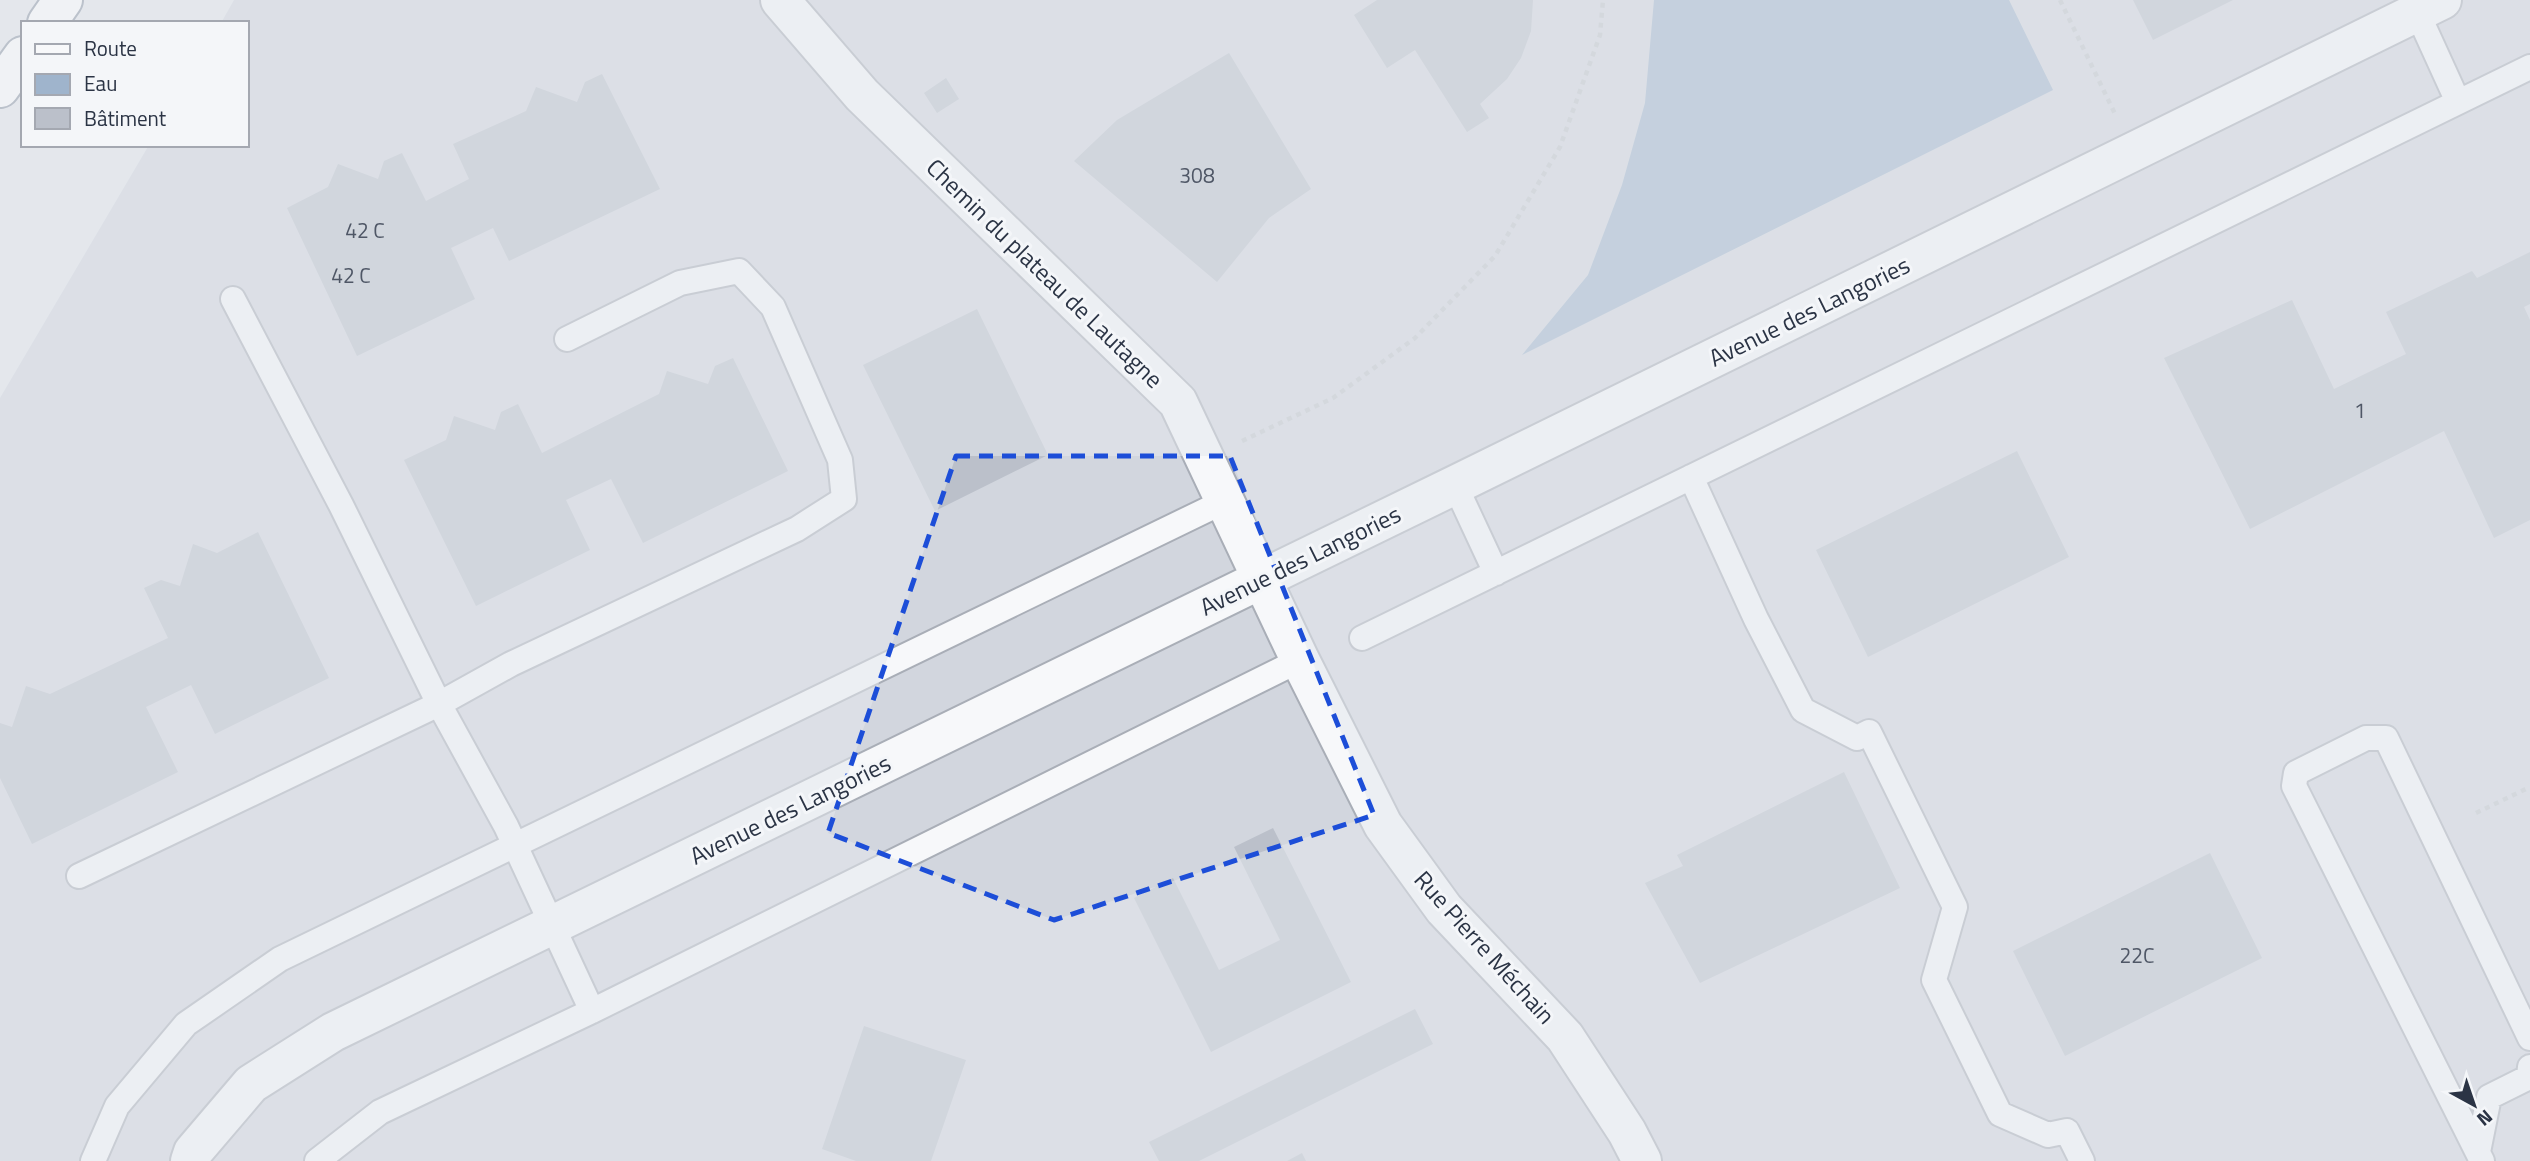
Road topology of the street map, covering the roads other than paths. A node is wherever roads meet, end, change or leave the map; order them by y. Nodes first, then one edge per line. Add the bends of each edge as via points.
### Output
1 (64, 0) edge
2 (780, 0) edge
3 (2429, 6) edge
4 (48, 21) edge
5 (21, 59) edge
6 (2530, 67) edge
7 (0, 88) edge
8 (2458, 102) junction
9 (233, 299) dead end
10 (566, 339) dead end
11 (1691, 477) junction
12 (1455, 485) junction
13 (1225, 501) junction
14 (1496, 573) junction
15 (1262, 578) junction
16 (1362, 638) dead end
17 (1300, 660) junction
18 (439, 704) junction
19 (515, 845) junction
20 (79, 876) dead end
21 (552, 925) junction
22 (592, 1011) junction
23 (2530, 1038) edge
24 (2530, 1073) edge
25 (2480, 1156) edge
26 (93, 1161) edge
27 (190, 1161) edge
28 (317, 1161) edge
29 (1642, 1161) edge
30 (2082, 1161) edge

1 - 4 highway
2 - 13 street, Chemin du plateau de Lautagne via 862,95 1178,402
3 - 8 lane
3 - 12 street, Avenue des Langories
5 - 7 highway
6 - 8 lane
8 - 11 lane
9 - 18 lane
10 - 18 lane via 680,283 739,271 773,307 840,460 844,499 797,529 511,664
11 - 14 lane
11 - 30 lane via 1803,710 1857,738 1869,732 1919,831 1955,907 1934,980 2000,1114 2048,1135 2067,1131
12 - 14 lane
12 - 15 street, Avenue des Langories
13 - 15 street, Chemin du plateau de Lautagne
13 - 19 lane
14 - 16 lane
15 - 17 street, Rue Pierre Méchain
15 - 21 street, Avenue des Langories
17 - 22 lane
17 - 29 street, Rue Pierre Méchain via 1383,825 1444,909 1565,1037
18 - 19 lane
18 - 20 lane
19 - 21 lane
19 - 26 lane via 280,959 186,1024 117,1106
21 - 22 lane
21 - 27 street, Avenue des Langories via 332,1032 251,1084
22 - 28 lane via 380,1112
23 - 25 lane via 2386,738 2365,738 2295,773 2294,786
24 - 25 lane via 2489,1097

